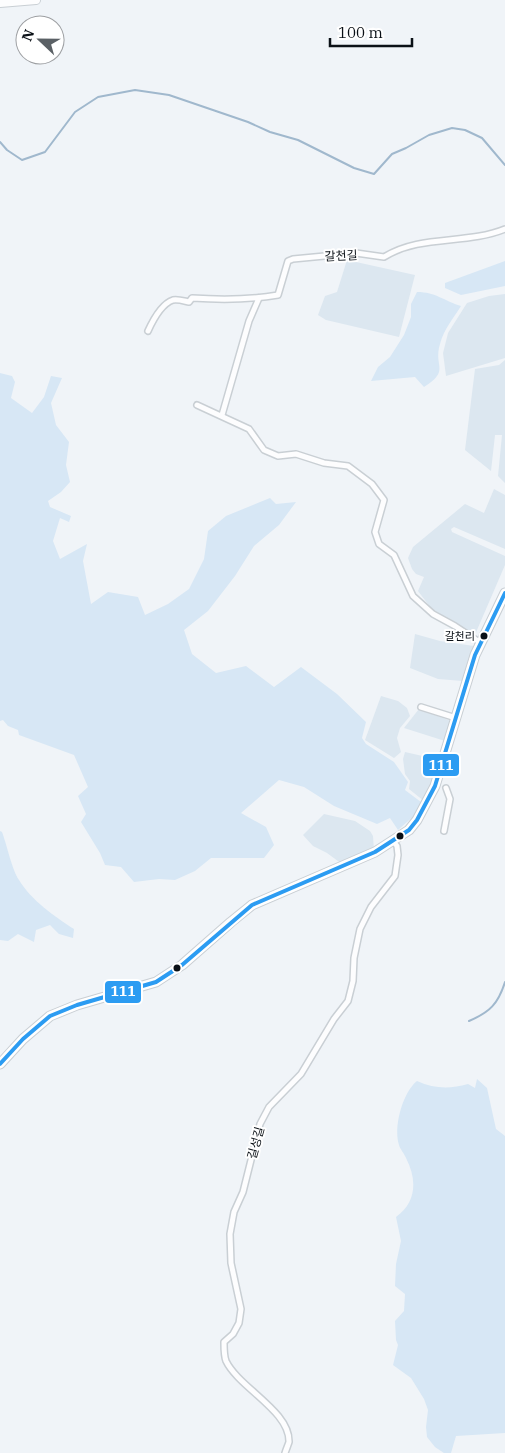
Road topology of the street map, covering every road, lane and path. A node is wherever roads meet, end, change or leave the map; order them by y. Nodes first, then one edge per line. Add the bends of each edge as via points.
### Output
1 (36, 0) edge
2 (0, 3) edge
3 (505, 229) edge
4 (259, 298) junction
5 (148, 331) dead end
6 (197, 405) dead end
7 (222, 415) junction
8 (505, 593) edge
9 (481, 644) junction
10 (421, 707) dead end
11 (456, 718) junction
12 (446, 788) dead end
13 (444, 831) dead end
14 (392, 840) junction
15 (0, 1064) edge
16 (285, 1453) edge

1 - 2 main road
3 - 4 street, 갈천길 via 469,238 419,243 384,257 356,253 293,259 288,261 278,295
4 - 5 street, 갈천길 via 171,300 155,314
4 - 7 street via 249,321
6 - 7 street
7 - 9 street via 249,429 264,450 278,456 296,454 348,466 372,484 384,500 375,532 379,544 394,556 412,596 433,614
8 - 9 main road
9 - 11 main road
10 - 11 street
11 - 14 main road via 435,786 422,812 410,830
12 - 13 street via 450,799
14 - 15 main road via 356,861 252,905 182,965 156,982 50,1016
14 - 16 street, 길성길 via 398,855 395,876 371,907 360,929 354,958 354,981 348,1001 301,1074 269,1107 260,1124 230,1234 232,1263 242,1309 239,1323 224,1342 226,1360 249,1390 272,1406 289,1441

